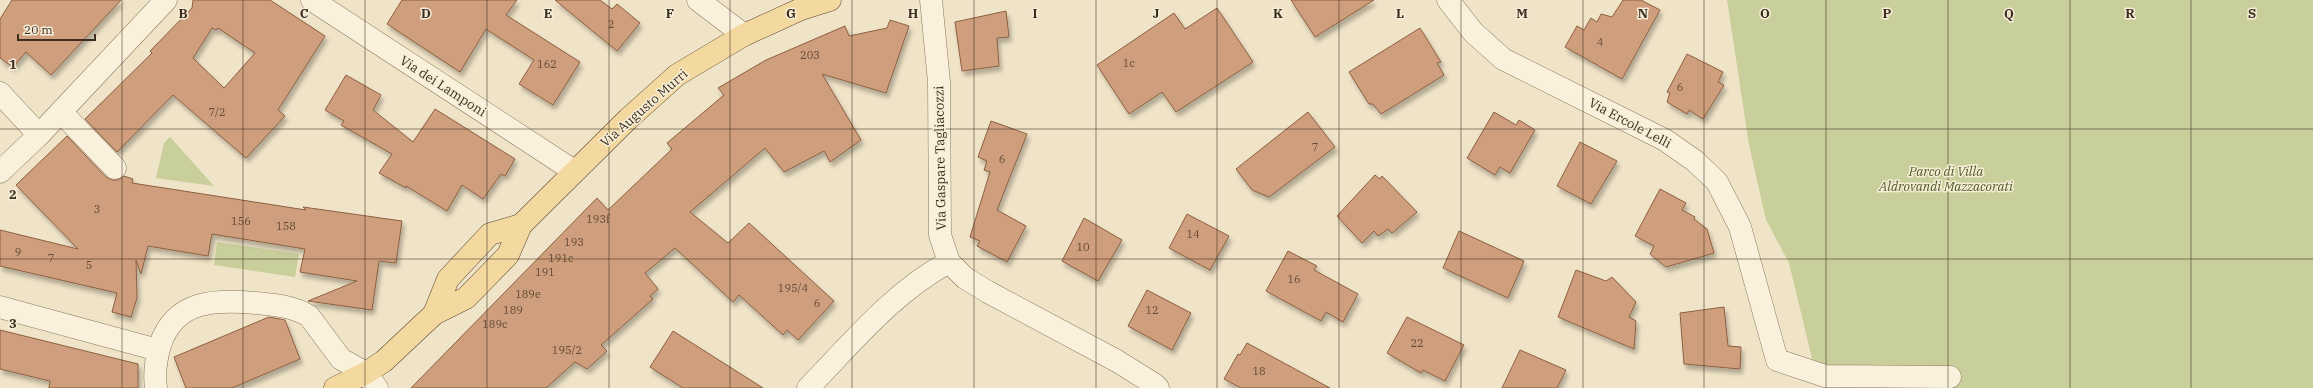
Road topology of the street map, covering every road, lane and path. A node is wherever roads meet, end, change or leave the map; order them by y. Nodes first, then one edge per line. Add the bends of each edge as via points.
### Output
1 (166, 0) edge
2 (312, 0) edge
3 (698, 0) edge
4 (830, 0) edge
5 (931, 0) edge
6 (1448, 0) edge
7 (744, 35) junction
8 (0, 93) edge
9 (61, 112) junction
10 (39, 135) junction
11 (115, 168) dead end
12 (574, 171) junction
13 (0, 172) edge
14 (949, 262) junction
15 (0, 307) edge
16 (158, 350) junction
17 (1950, 377) dead end
18 (371, 380) edge
19 (156, 388) edge
20 (335, 388) edge
21 (808, 388) edge
22 (1158, 388) edge

1 - 9 street
2 - 12 street, Via dei Lamponi
3 - 7 street
4 - 7 main road, Via Augusto Murri via 801,8
5 - 14 street, Via Gaspare Tagliacozzi via 939,82 940,235
6 - 17 street, Via Ercole Lelli via 1473,32 1502,59 1665,140 1695,161 1717,182 1740,227 1777,360 1825,376
7 - 12 main road, Via Augusto Murri via 677,76
8 - 10 street
9 - 10 street
9 - 11 street
10 - 13 street
12 - 18 main road, Via Augusto Murri via 521,225 508,255 466,298 434,314
14 - 21 street via 925,275 898,296
14 - 22 street, Via Gaspare Tagliacozzi via 965,278 983,290 1117,361
15 - 16 street
16 - 18 street via 170,324 181,312 194,306 218,302 276,305 293,308 309,316 341,359
16 - 19 street
18 - 20 main road, Via Augusto Murri

